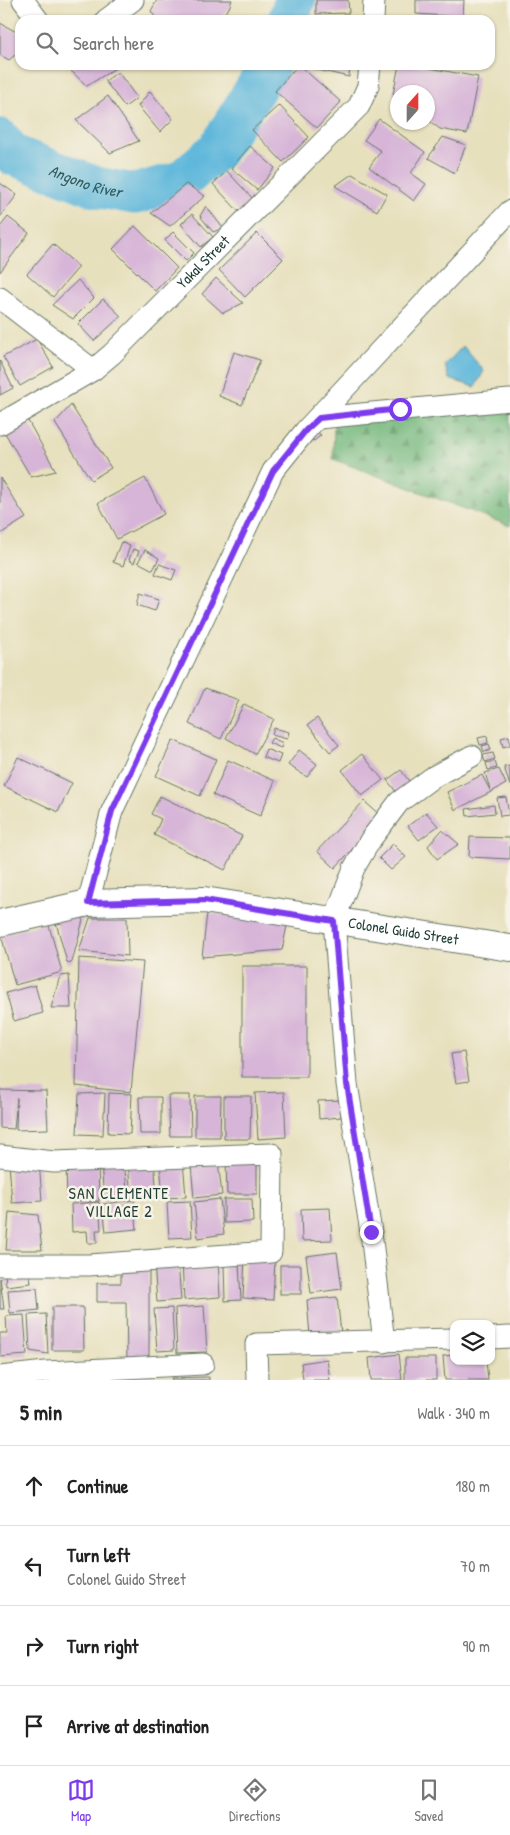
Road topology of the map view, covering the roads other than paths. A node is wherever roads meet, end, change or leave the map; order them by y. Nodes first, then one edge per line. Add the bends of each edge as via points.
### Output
1 (23, 0) edge
2 (133, 0) edge
3 (374, 0) edge
4 (34, 15) edge
5 (113, 15) edge
6 (373, 15) edge
7 (370, 70) edge
8 (510, 210) edge
9 (0, 298) edge
10 (93, 370) junction
11 (510, 400) edge
12 (319, 418) junction
13 (0, 424) edge
14 (472, 756) dead end
15 (88, 903) junction
16 (334, 921) junction
17 (0, 923) edge
18 (510, 948) edge
19 (0, 1156) edge
20 (0, 1265) edge
21 (510, 1337) edge
22 (495, 1338) edge
23 (450, 1339) edge
24 (384, 1342) junction
25 (203, 1364) dead end
26 (156, 1374) edge
27 (47, 1376) edge
28 (0, 1377) edge
29 (257, 1380) edge

1 - 4 street
2 - 5 street
3 - 6 street
7 - 10 street, Yakal Street via 368,86 359,106
8 - 12 street
9 - 10 street
10 - 13 street, Yakal Street
11 - 12 street
12 - 15 street via 273,471 112,811
14 - 16 street via 433,777 399,802 354,868
15 - 16 street, Colonel Guido Street via 204,900
15 - 17 street, Colonel Guido Street
16 - 18 street, Colonel Guido Street
16 - 24 street via 347,1084 371,1232
19 - 20 street via 54,1162 272,1154 271,1252 88,1265
21 - 22 street
23 - 24 street
24 - 29 street via 256,1344
25 - 26 street
26 - 27 street
27 - 28 street

